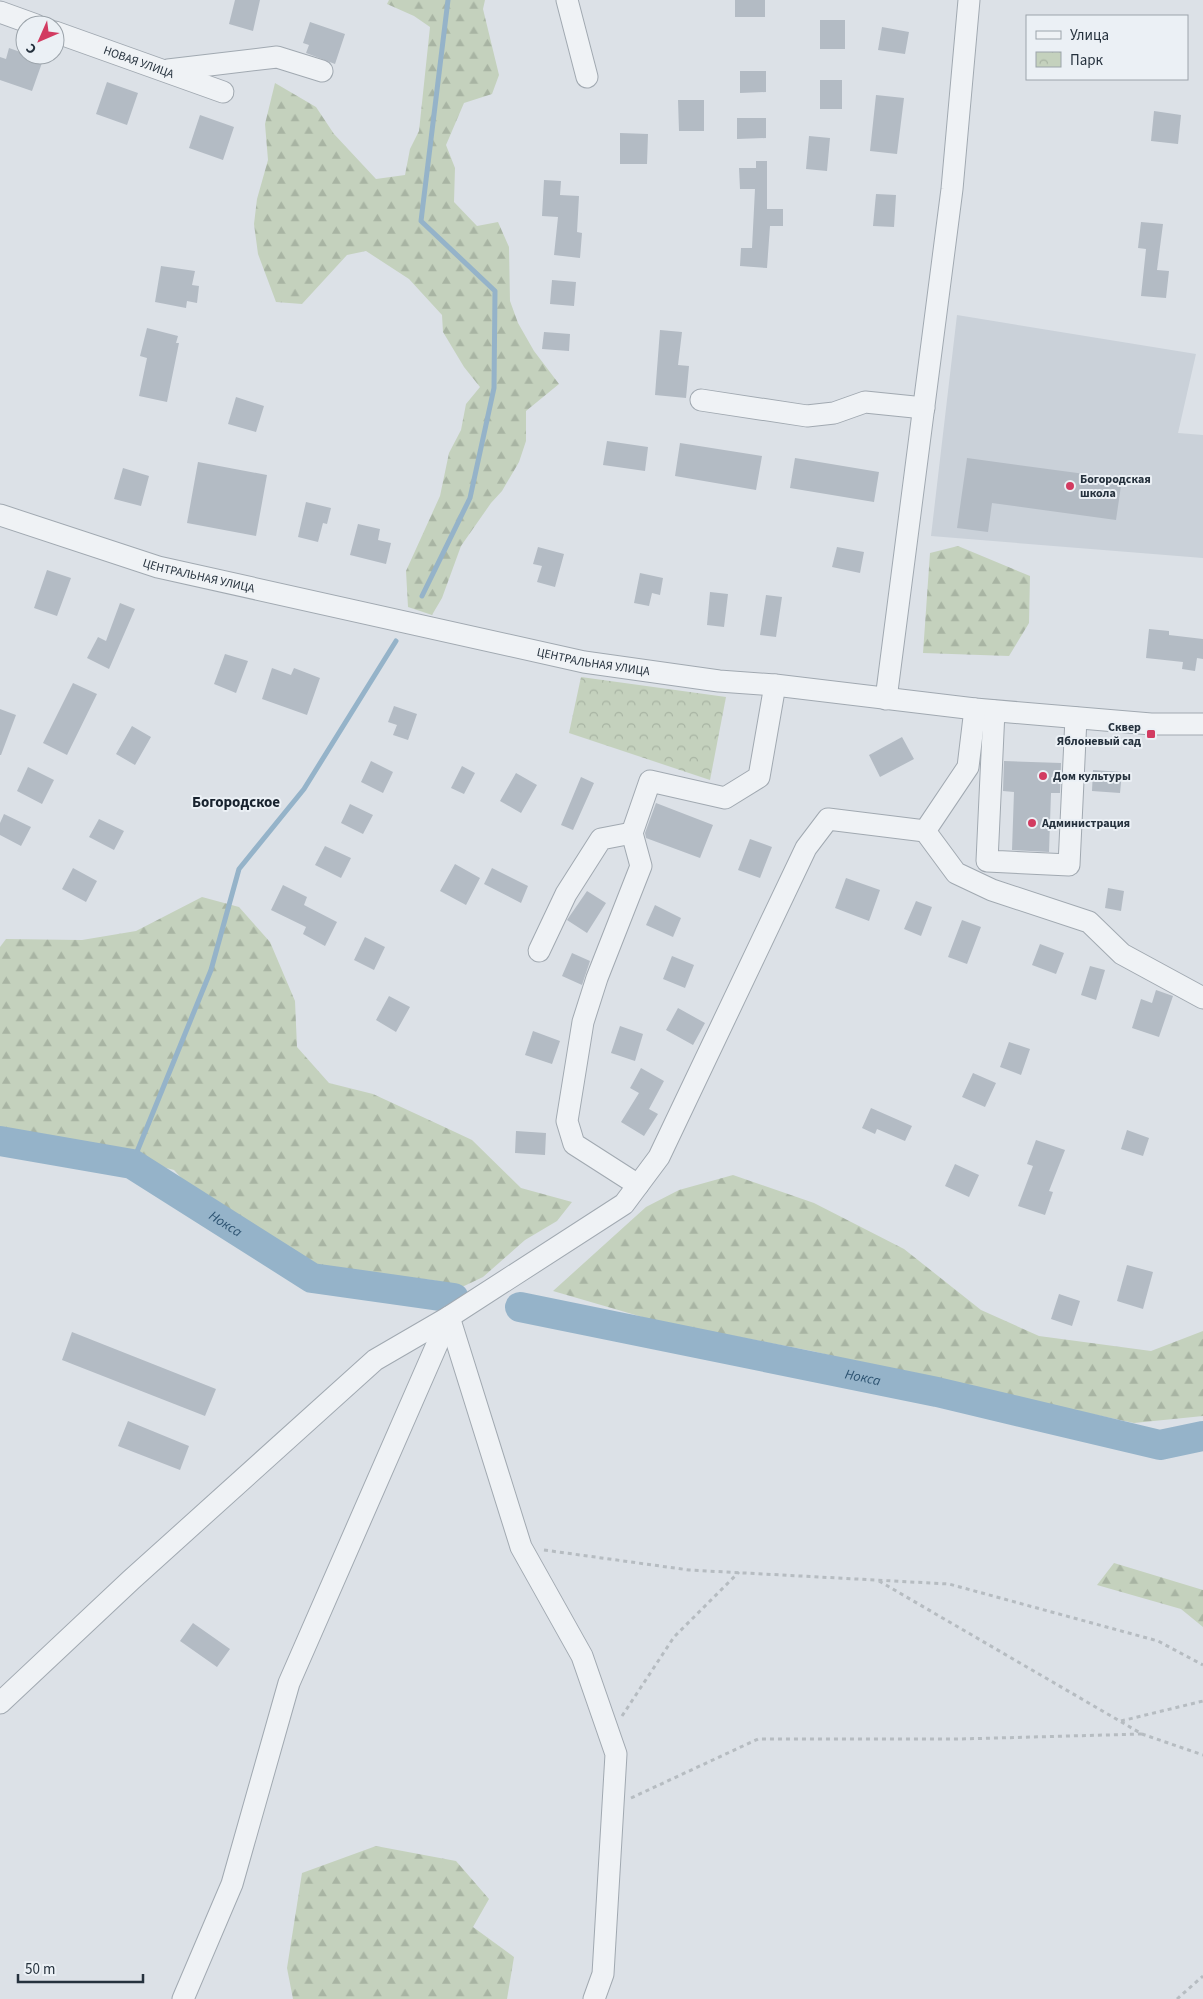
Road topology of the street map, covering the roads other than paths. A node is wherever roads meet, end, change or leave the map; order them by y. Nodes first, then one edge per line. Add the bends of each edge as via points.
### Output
1 (567, 0) edge
2 (969, 0) edge
3 (0, 12) edge
4 (15, 17) edge
5 (65, 36) edge
6 (163, 71) junction
7 (322, 71) dead end
8 (587, 77) dead end
9 (223, 92) dead end
10 (701, 400) dead end
11 (924, 408) junction
12 (0, 515) edge
13 (775, 685) junction
14 (886, 700) junction
15 (984, 710) junction
16 (1076, 718) junction
17 (1203, 724) edge
18 (925, 831) junction
19 (632, 833) junction
20 (539, 951) dead end
21 (1203, 998) edge
22 (638, 1185) junction
23 (449, 1317) junction
24 (0, 1703) edge
25 (183, 1999) edge
26 (594, 1999) edge

1 - 8 street
2 - 11 street via 952,189
3 - 4 street
5 - 6 street, НОВАЯ УЛИЦА
6 - 7 street via 277,57
6 - 9 street, НОВАЯ УЛИЦА
10 - 11 street via 806,416 834,413 864,402
11 - 14 street
12 - 13 street, ЦЕНТРАЛЬНАЯ УЛИЦА via 158,567 584,662 719,681
13 - 14 street, ЦЕНТРАЛЬНАЯ УЛИЦА
13 - 19 street via 759,777 725,798 650,781
14 - 15 street, ЦЕНТРАЛЬНАЯ УЛИЦА
15 - 16 street, ЦЕНТРАЛЬНАЯ УЛИЦА
15 - 16 street via 987,861 1069,865
15 - 18 street via 968,767
16 - 17 street, ЦЕНТРАЛЬНАЯ УЛИЦА
18 - 21 street via 956,874 992,890 1089,922 1122,954
18 - 22 street via 828,819 806,848 659,1157
19 - 20 street via 601,839 566,894
19 - 22 street via 641,866 583,1022 566,1121 574,1144
22 - 23 street via 624,1204
23 - 24 street via 375,1360 138,1573
23 - 25 street via 288,1683 232,1884
23 - 26 street via 521,1547 582,1656 616,1754 603,1974

